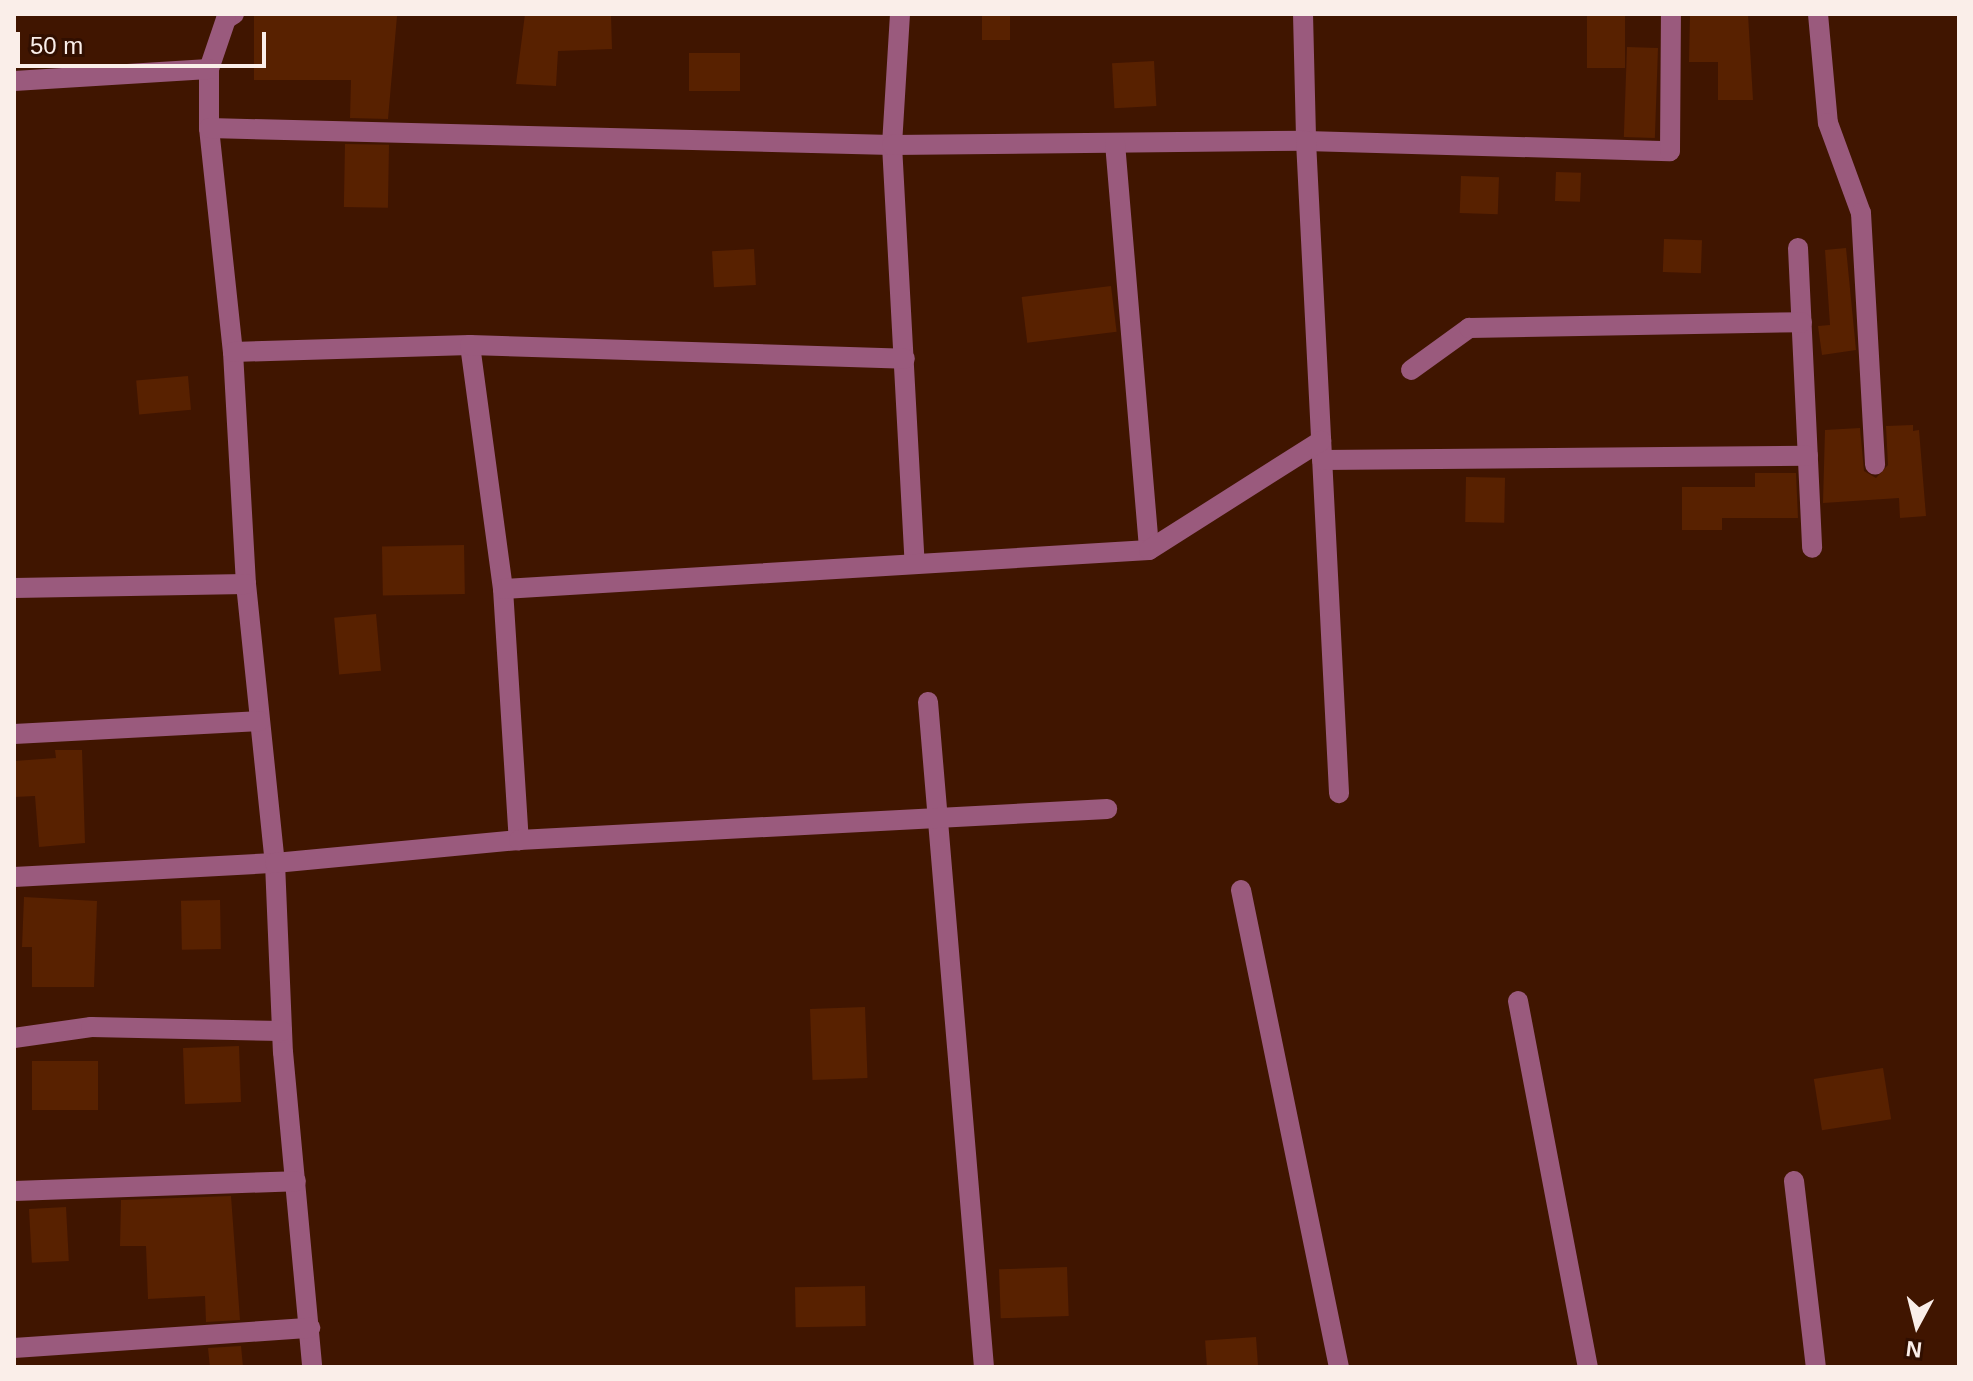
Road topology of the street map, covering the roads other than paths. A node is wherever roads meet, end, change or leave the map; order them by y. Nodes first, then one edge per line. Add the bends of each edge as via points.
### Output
1 (234, 14) edge
2 (900, 14) edge
3 (1303, 14) edge
4 (1671, 14) edge
5 (1818, 14) edge
6 (209, 69) junction
7 (14, 81) edge
8 (209, 128) junction
9 (1306, 141) junction
10 (1115, 143) junction
11 (892, 145) junction
12 (1798, 248) dead end
13 (1802, 322) junction
14 (470, 345) junction
15 (233, 352) junction
16 (905, 359) junction
17 (1411, 370) dead end
18 (1321, 450) junction
19 (1808, 456) junction
20 (1875, 465) dead end
21 (1812, 548) dead end
22 (1149, 550) junction
23 (915, 563) junction
24 (246, 584) junction
25 (14, 588) edge
26 (503, 589) junction
27 (928, 702) dead end
28 (260, 721) junction
29 (14, 734) edge
30 (1339, 793) dead end
31 (1107, 809) dead end
32 (938, 815) junction
33 (519, 840) junction
34 (275, 863) junction
35 (14, 877) edge
36 (1241, 890) dead end
37 (1518, 1001) dead end
38 (282, 1031) junction
39 (14, 1038) edge
40 (296, 1181) junction
41 (1794, 1181) dead end
42 (14, 1191) edge
43 (310, 1328) junction
44 (14, 1348) edge
45 (312, 1367) edge
46 (984, 1367) edge
47 (1339, 1367) edge
48 (1588, 1367) edge
49 (1816, 1367) edge

1 - 6 street via 226,19
2 - 11 street
3 - 9 street
4 - 9 street via 1670,151
5 - 20 street via 1828,123 1861,213
6 - 7 street
6 - 8 street
8 - 11 street
8 - 15 street
9 - 10 street
9 - 18 street
10 - 11 street
10 - 22 street
11 - 16 street
12 - 13 street
13 - 17 street via 1469,328
13 - 19 street
14 - 15 street
14 - 16 street
14 - 26 street
15 - 24 street
16 - 23 street
18 - 19 street
18 - 22 street
18 - 30 street
19 - 21 street
22 - 23 street
23 - 26 street
24 - 25 street
24 - 28 street
26 - 33 street
27 - 32 street
28 - 29 street
28 - 34 street
31 - 32 street
32 - 33 street
32 - 46 street
33 - 34 street
34 - 35 street
34 - 38 street
36 - 47 street
37 - 48 street
38 - 39 street via 91,1027
38 - 40 street
40 - 42 street
40 - 43 street
41 - 49 street
43 - 44 street
43 - 45 street

